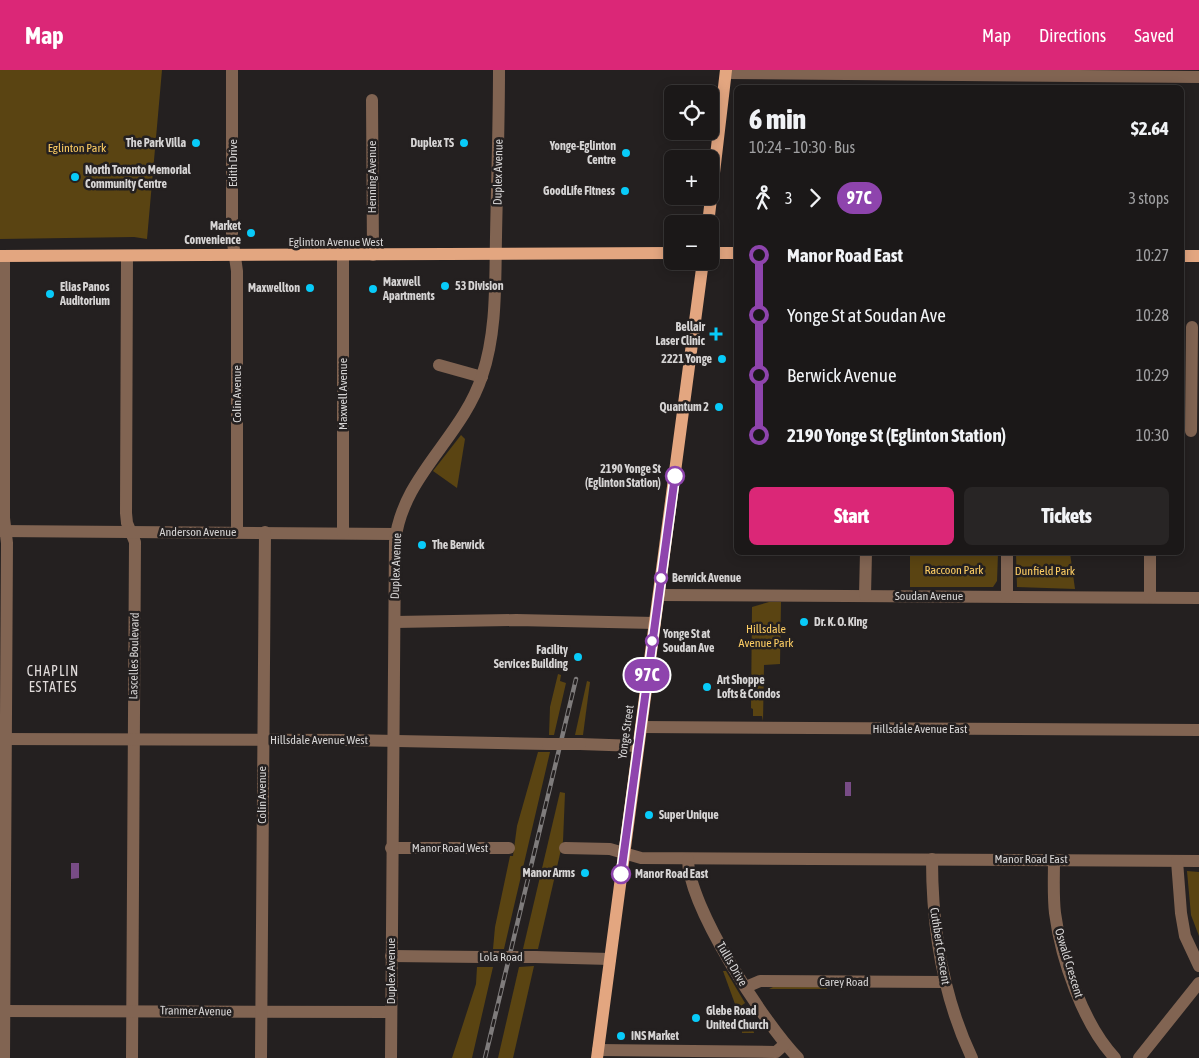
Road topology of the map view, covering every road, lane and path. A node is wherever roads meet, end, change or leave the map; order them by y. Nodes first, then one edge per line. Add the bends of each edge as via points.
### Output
1 (232, 70) edge
2 (499, 70) edge
3 (726, 71) edge
4 (1199, 77) edge
5 (372, 100) dead end
6 (709, 215) edge
7 (496, 252) junction
8 (664, 253) edge
9 (719, 253) edge
10 (734, 253) edge
11 (343, 255) junction
12 (373, 255) junction
13 (2, 256) edge
14 (126, 256) junction
15 (236, 256) junction
16 (1184, 256) edge
17 (1199, 256) edge
18 (702, 270) edge
19 (1192, 327) dead end
20 (439, 365) dead end
21 (482, 376) junction
22 (1191, 380) edge
23 (1191, 431) dead end
24 (3, 531) edge
25 (131, 532) junction
26 (237, 532) junction
27 (265, 532) junction
28 (343, 533) junction
29 (396, 534) junction
30 (866, 555) edge
31 (1007, 555) edge
32 (1150, 555) edge
33 (659, 594) junction
34 (865, 595) junction
35 (1007, 596) junction
36 (1150, 597) junction
37 (1199, 598) edge
38 (395, 622) junction
39 (654, 623) junction
40 (641, 727) junction
41 (1199, 730) edge
42 (3, 739) edge
43 (133, 740) junction
44 (263, 740) junction
45 (392, 742) junction
46 (638, 746) junction
47 (391, 848) junction
48 (509, 848) dead end
49 (565, 848) dead end
50 (623, 854) junction
51 (688, 859) junction
52 (932, 859) junction
53 (1054, 860) junction
54 (1177, 861) junction
55 (1199, 861) edge
56 (391, 956) junction
57 (610, 959) junction
58 (1199, 966) edge
59 (944, 982) junction
60 (1199, 983) edge
61 (746, 987) junction
62 (132, 1010) junction
63 (2, 1011) edge
64 (261, 1012) junction
65 (391, 1012) junction
66 (785, 1044) junction
67 (597, 1054) edge
68 (4, 1058) edge
69 (132, 1058) edge
70 (261, 1058) edge
71 (391, 1058) edge
72 (798, 1058) edge
73 (972, 1058) edge
74 (1115, 1058) edge
75 (1139, 1058) edge

1 - 15 street, Edith Drive via 232,236
2 - 7 street, Duplex Avenue
3 - 4 street
3 - 6 main road
5 - 12 street, Henning Avenue
7 - 8 main road, Eglinton Avenue West
7 - 12 main road, Eglinton Avenue West
7 - 21 street, Duplex Avenue via 492,324
9 - 10 main road
11 - 12 main road, Eglinton Avenue West
11 - 15 main road, Eglinton Avenue West
11 - 28 street, Maxwell Avenue
13 - 14 main road, Eglinton Avenue West
13 - 24 street
14 - 15 main road, Eglinton Avenue West
14 - 25 street, Lascelles Boulevard via 126,513
15 - 26 street, Colin Avenue
16 - 17 main road
18 - 33 main road, Yonge Street
19 - 22 street
20 - 21 street
21 - 29 street, Duplex Avenue via 465,414 409,492
22 - 23 street
24 - 25 street, Anderson Avenue
24 - 42 street via 7,543
25 - 26 street, Anderson Avenue
25 - 43 street, Lascelles Boulevard via 135,542
26 - 27 street, Anderson Avenue
27 - 28 street, Anderson Avenue
27 - 44 street, Colin Avenue
28 - 29 street, Anderson Avenue
29 - 38 street, Duplex Avenue
30 - 34 street
31 - 35 street
32 - 36 street
33 - 34 street, Soudan Avenue
33 - 39 main road, Yonge Street
34 - 35 street, Soudan Avenue
35 - 36 street, Soudan Avenue
36 - 37 street, Soudan Avenue
38 - 39 street via 525,620
38 - 45 street, Duplex Avenue
39 - 40 main road, Yonge Street
40 - 41 street, Hillsdale Avenue East
40 - 46 main road, Yonge Street
42 - 43 street, Hillsdale Avenue West
42 - 63 street
43 - 44 street, Hillsdale Avenue West
43 - 62 street, Lascelles Boulevard
44 - 45 street, Hillsdale Avenue West
44 - 64 street, Colin Avenue
45 - 46 street, Hillsdale Avenue West, bridge
45 - 47 street, Duplex Avenue
46 - 50 main road, Yonge Street
47 - 48 street, Manor Road West
47 - 56 street, Duplex Avenue
49 - 50 street via 610,849
50 - 51 street, Manor Road East via 637,858
50 - 57 main road, Yonge Street
51 - 52 street, Manor Road East
51 - 61 street, Tullis Drive via 694,890 721,946
52 - 53 street, Manor Road East
52 - 59 street, Cuthbert Crescent via 936,938
53 - 54 street, Manor Road East
53 - 74 street, Oswald Crescent via 1055,913 1063,950 1086,1016
54 - 55 street, Manor Road East
54 - 58 street via 1185,936
56 - 57 street, Lola Road, bridge
56 - 65 street, Duplex Avenue
57 - 67 main road, Yonge Street
59 - 61 street, Carey Road via 760,981
59 - 73 street, Cuthbert Crescent
60 - 75 street
61 - 66 street, Tullis Drive
62 - 63 street, Tranmer Avenue
62 - 64 street, Tranmer Avenue
62 - 69 street, Lascelles Boulevard
63 - 68 street
64 - 65 street, Tranmer Avenue
64 - 70 street, Colin Avenue
65 - 71 street, Duplex Avenue
66 - 67 street via 776,1052
66 - 72 street, Tullis Drive

